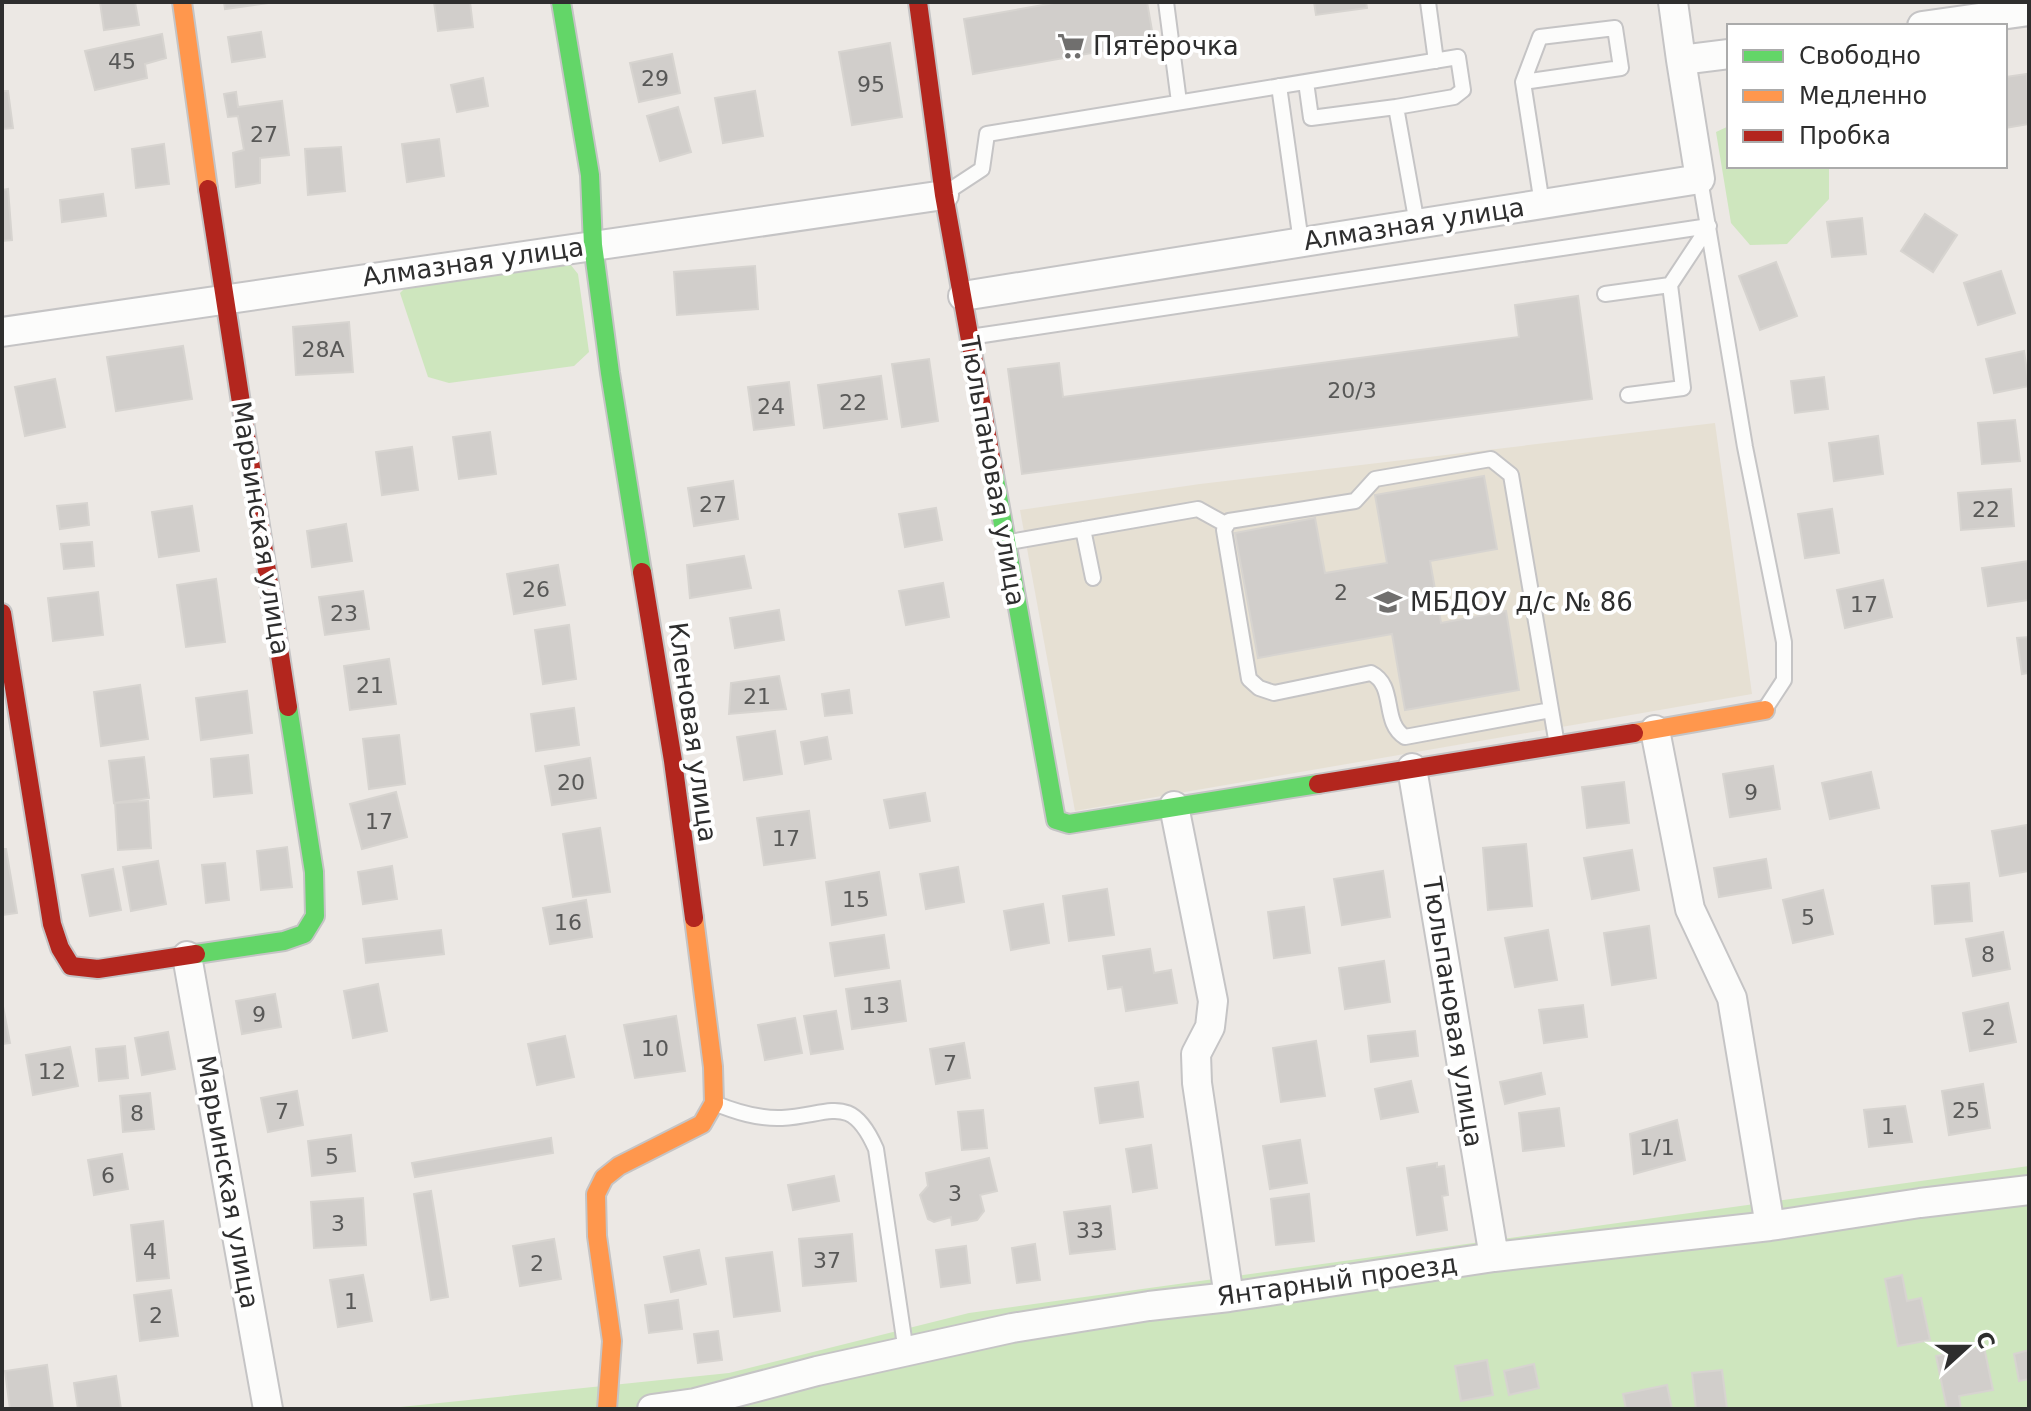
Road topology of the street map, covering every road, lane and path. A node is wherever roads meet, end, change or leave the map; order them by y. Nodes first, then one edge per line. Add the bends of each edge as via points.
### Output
1 (182, 2) edge
2 (561, 2) edge
3 (918, 2) edge
4 (1166, 2) edge
5 (1428, 2) edge
6 (1673, 2) edge
7 (2029, 11) edge
8 (1936, 24) edge
9 (1727, 54) edge
10 (1681, 60) junction
11 (1436, 61) junction
12 (1306, 82) junction
13 (1523, 82) junction
14 (1279, 86) junction
15 (1179, 102) junction
16 (1396, 107) junction
17 (1700, 179) junction
18 (944, 195) junction
19 (1542, 204) junction
20 (1417, 224) junction
21 (1709, 226) junction
22 (1301, 242) junction
23 (593, 245) junction
24 (1670, 285) junction
25 (1605, 294) dead end
26 (963, 296) junction
27 (224, 299) junction
28 (2, 332) edge
29 (970, 337) junction
30 (1628, 395) dead end
31 (1227, 525) junction
32 (1083, 529) junction
33 (1006, 543) junction
34 (1093, 578) dead end
35 (2, 613) edge
36 (1551, 710) junction
37 (1765, 710) joint
38 (1655, 730) junction
39 (1557, 745) junction
40 (1412, 768) junction
41 (1174, 806) junction
42 (187, 956) junction
43 (714, 1103) junction
44 (2029, 1190) edge
45 (1770, 1226) junction
46 (1494, 1257) junction
47 (1229, 1297) junction
48 (906, 1352) junction
49 (268, 1409) edge
50 (607, 1409) edge
51 (652, 1409) edge

1 - 27 street, Марьинская улица
2 - 23 street, Кленовая улица via 590,175
3 - 18 street, Тюльпановая улица
4 - 15 lane
5 - 11 lane
6 - 10 street
7 - 8 street
9 - 10 street
10 - 17 street
11 - 12 lane
11 - 16 lane via 1458,57 1463,90 1454,97
12 - 14 lane
12 - 16 lane via 1311,118
13 - 13 lane via 1621,68 1615,28 1540,37
13 - 19 lane
14 - 15 lane
14 - 22 lane
15 - 18 lane via 987,134 982,169
16 - 20 lane
17 - 19 street, Алмазная улица
17 - 21 lane
18 - 23 street, Алмазная улица
18 - 26 street, Тюльпановая улица
19 - 20 street, Алмазная улица
20 - 22 street, Алмазная улица
21 - 24 lane
21 - 29 lane
21 - 37 lane via 1784,642 1784,680
22 - 26 street, Алмазная улица
23 - 27 street, Алмазная улица
23 - 43 street, Кленовая улица via 673,761
24 - 25 lane
24 - 30 lane via 1683,388
26 - 29 street, Тюльпановая улица
27 - 28 street, Алмазная улица
27 - 42 street, Марьинская улица via 314,872 315,916 304,934 284,941
29 - 33 street, Тюльпановая улица
31 - 32 lane via 1198,509
31 - 36 lane via 1249,679 1259,688 1274,693 1371,673 1380,677 1393,725 1405,737
31 - 36 lane via 1355,501 1375,479 1491,459 1511,475
32 - 33 lane
32 - 34 lane
33 - 41 street, Тюльпановая улица via 1056,820 1069,824
35 - 42 street, Марьинская улица via 60,948 71,966 98,969
36 - 39 lane
37 - 38 street, Тюльпановая улица
38 - 39 street, Тюльпановая улица
38 - 45 street via 1690,909 1732,998
39 - 40 street, Тюльпановая улица
40 - 41 street, Тюльпановая улица
40 - 46 street, Тюльпановая улица
41 - 47 street via 1213,1001 1210,1027 1196,1054 1197,1083
42 - 49 street, Марьинская улица
43 - 48 lane via 741,1114 780,1118 833,1110 852,1114 866,1127 876,1149
43 - 50 street via 702,1124 619,1166 596,1194 612,1341
44 - 45 street, Янтарный проезд
45 - 46 street, Янтарный проезд
46 - 47 street, Янтарный проезд
47 - 48 street, Янтарный проезд via 1012,1328
48 - 51 street, Янтарный проезд

